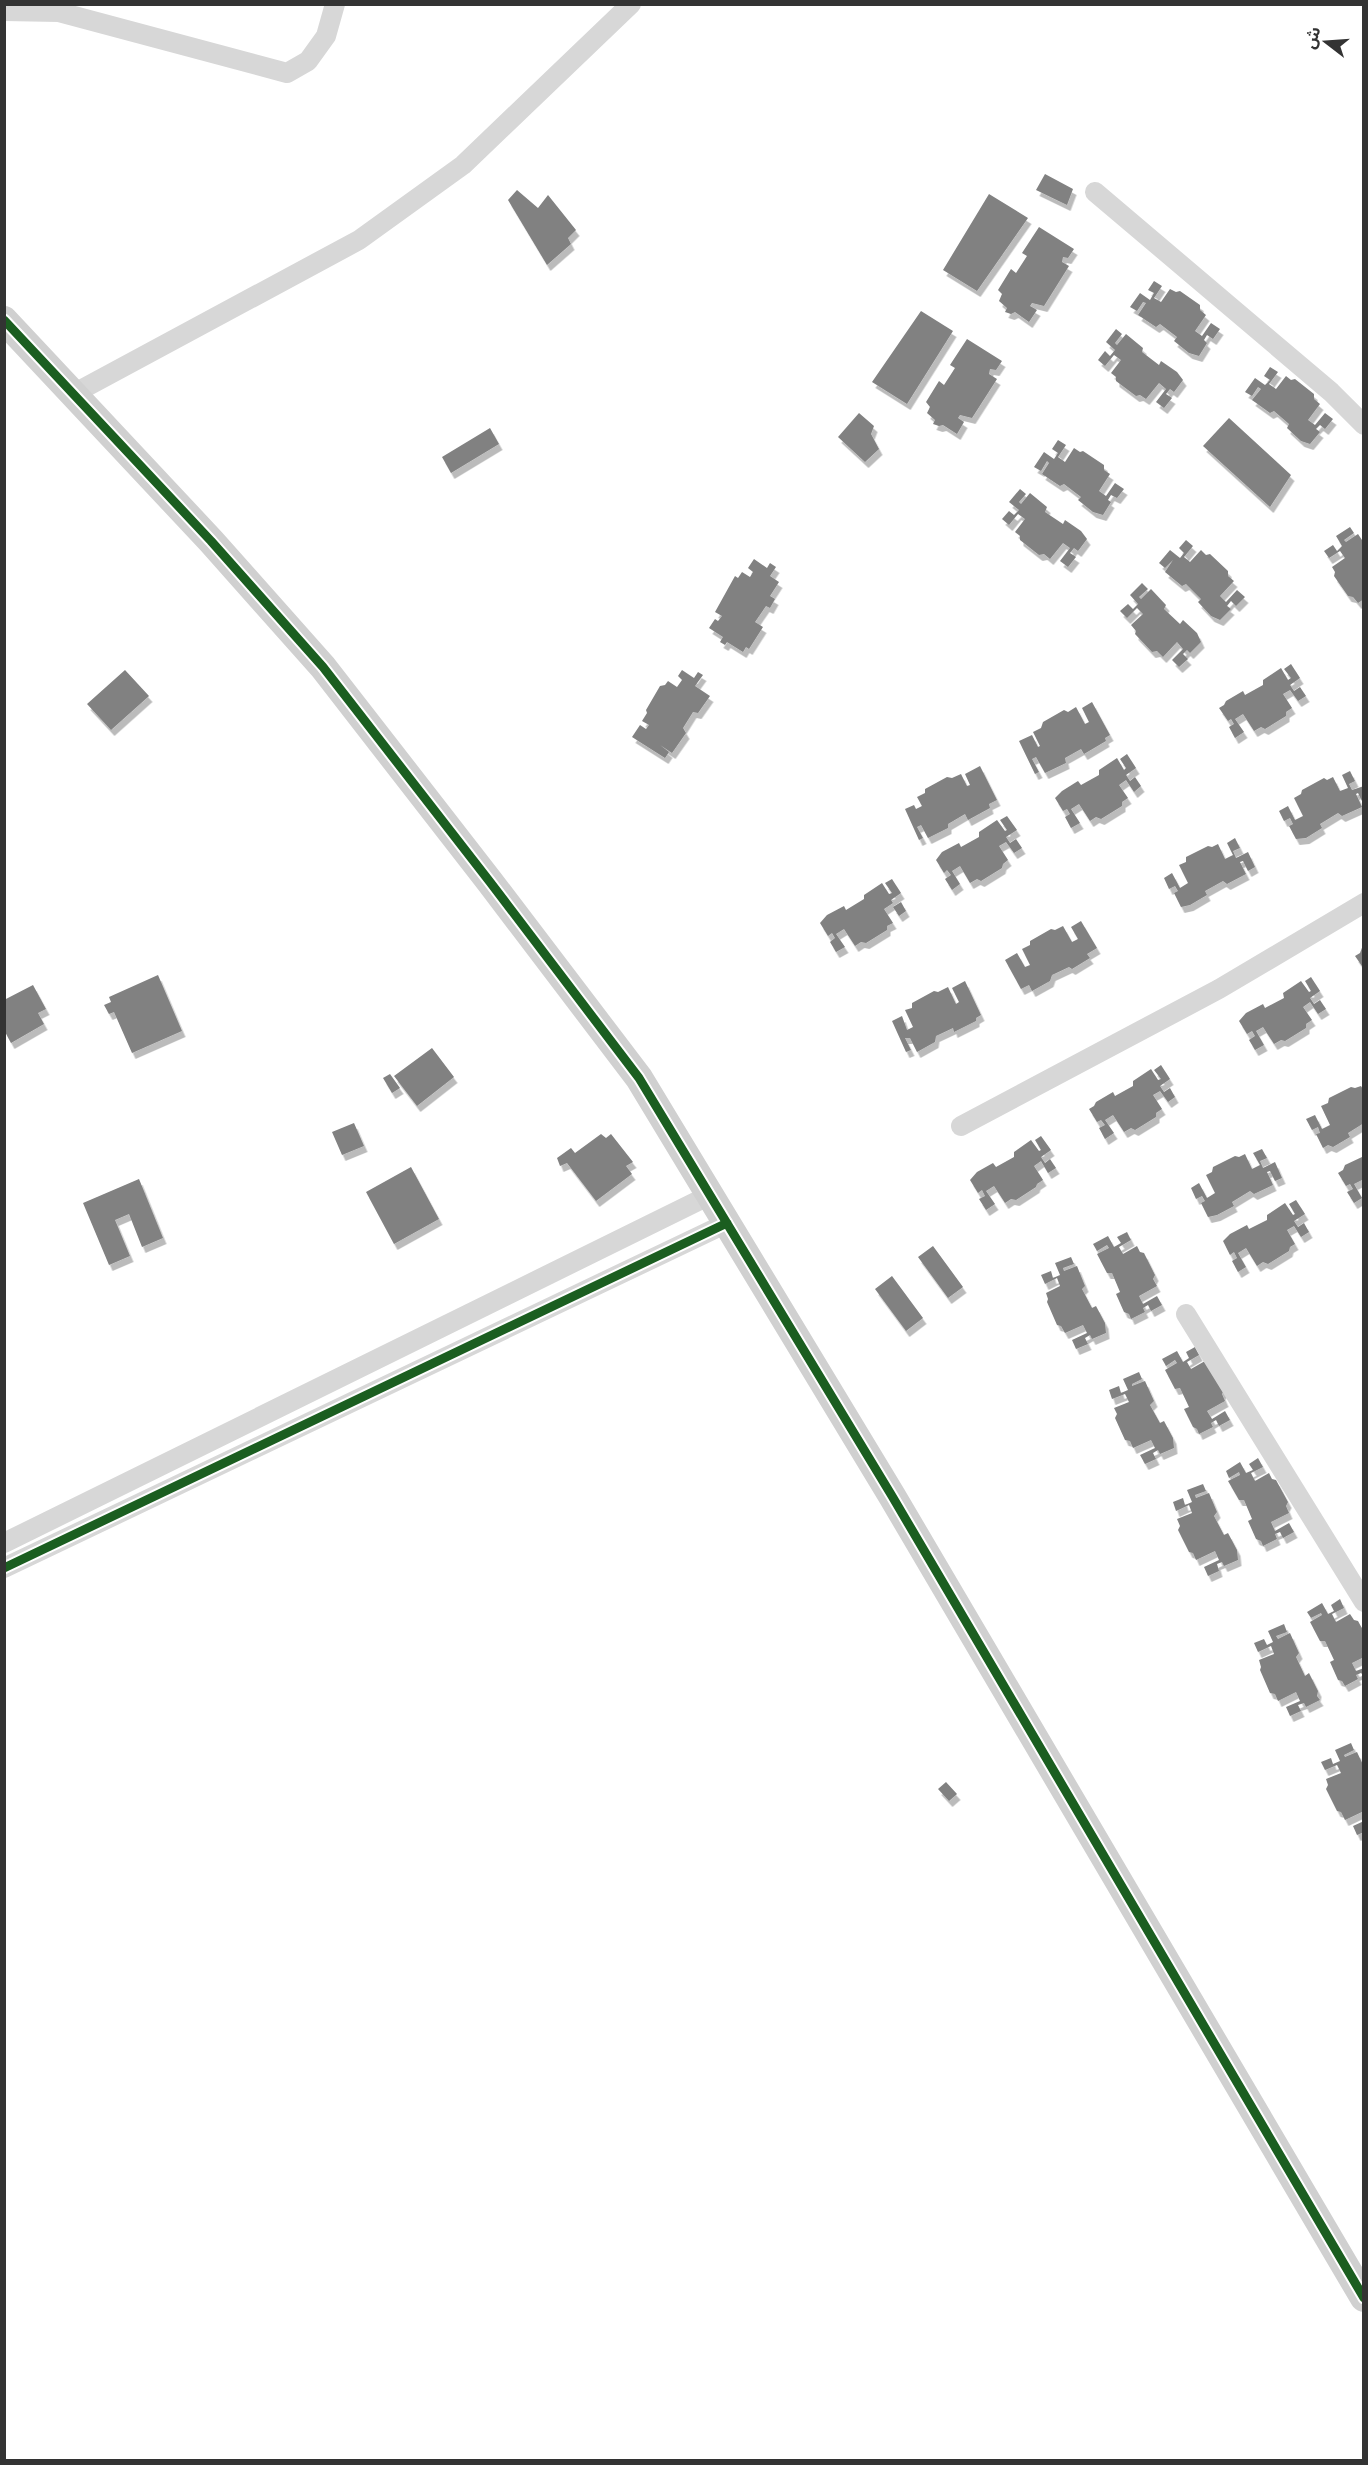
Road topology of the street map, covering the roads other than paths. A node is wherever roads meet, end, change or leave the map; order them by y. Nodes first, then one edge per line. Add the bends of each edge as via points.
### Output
1 (335, 4) edge
2 (631, 4) edge
3 (4, 11) edge
4 (1095, 192) dead end
5 (4, 320) edge
6 (73, 394) junction
7 (1364, 425) edge
8 (1364, 903) edge
9 (961, 1126) dead end
10 (710, 1195) junction
11 (728, 1223) junction
12 (1186, 1314) dead end
13 (4, 1543) edge
14 (4, 1568) edge
15 (1364, 1602) edge
16 (1364, 2298) edge

1 - 3 street via 326,36 308,62 287,73 59,12
2 - 6 street via 463,165 359,240
4 - 7 street via 1331,392
5 - 6 street
6 - 10 street via 212,541 330,675 639,1078
8 - 9 street via 1219,989
10 - 11 street
10 - 13 street
11 - 14 street
11 - 16 street
12 - 15 street

